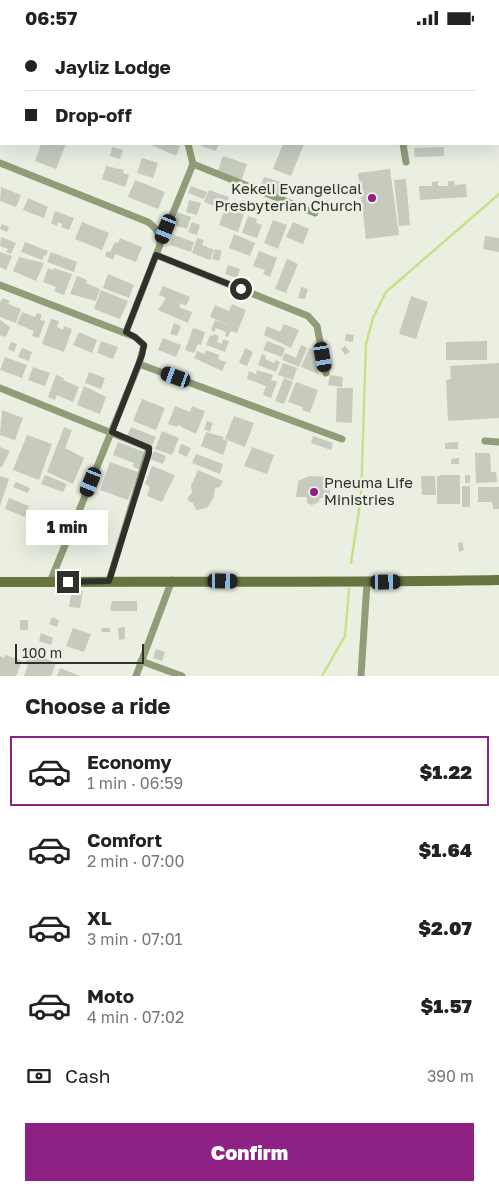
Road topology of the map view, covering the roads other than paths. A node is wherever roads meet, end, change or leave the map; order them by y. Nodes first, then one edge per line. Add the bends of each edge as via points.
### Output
1 (188, 145) edge
2 (403, 145) edge
3 (406, 162) dead end
4 (0, 163) edge
5 (193, 164) junction
6 (315, 213) dead end
7 (160, 245) junction
8 (156, 255) junction
9 (0, 285) edge
10 (126, 332) junction
11 (139, 363) junction
12 (326, 373) dead end
13 (0, 388) edge
14 (112, 432) junction
15 (342, 439) dead end
16 (485, 441) dead end
17 (499, 442) edge
18 (172, 580) junction
19 (499, 580) edge
20 (109, 581) junction
21 (50, 582) junction
22 (0, 583) edge
23 (368, 583) junction
24 (141, 661) junction
25 (136, 676) edge
26 (182, 676) edge
27 (361, 676) edge

1 - 5 street
2 - 3 street
4 - 7 street via 148,222 160,234
5 - 6 street
5 - 7 street
7 - 8 street
8 - 10 street
8 - 12 street via 308,316 318,326
9 - 10 street
10 - 11 street via 144,345
11 - 14 street
11 - 15 street
13 - 14 street
14 - 20 street via 149,448 149,453
14 - 21 street
16 - 17 street
18 - 20 street
18 - 23 street
18 - 24 street
19 - 23 street
20 - 21 street
21 - 22 street
23 - 27 street
24 - 25 street
24 - 26 street

